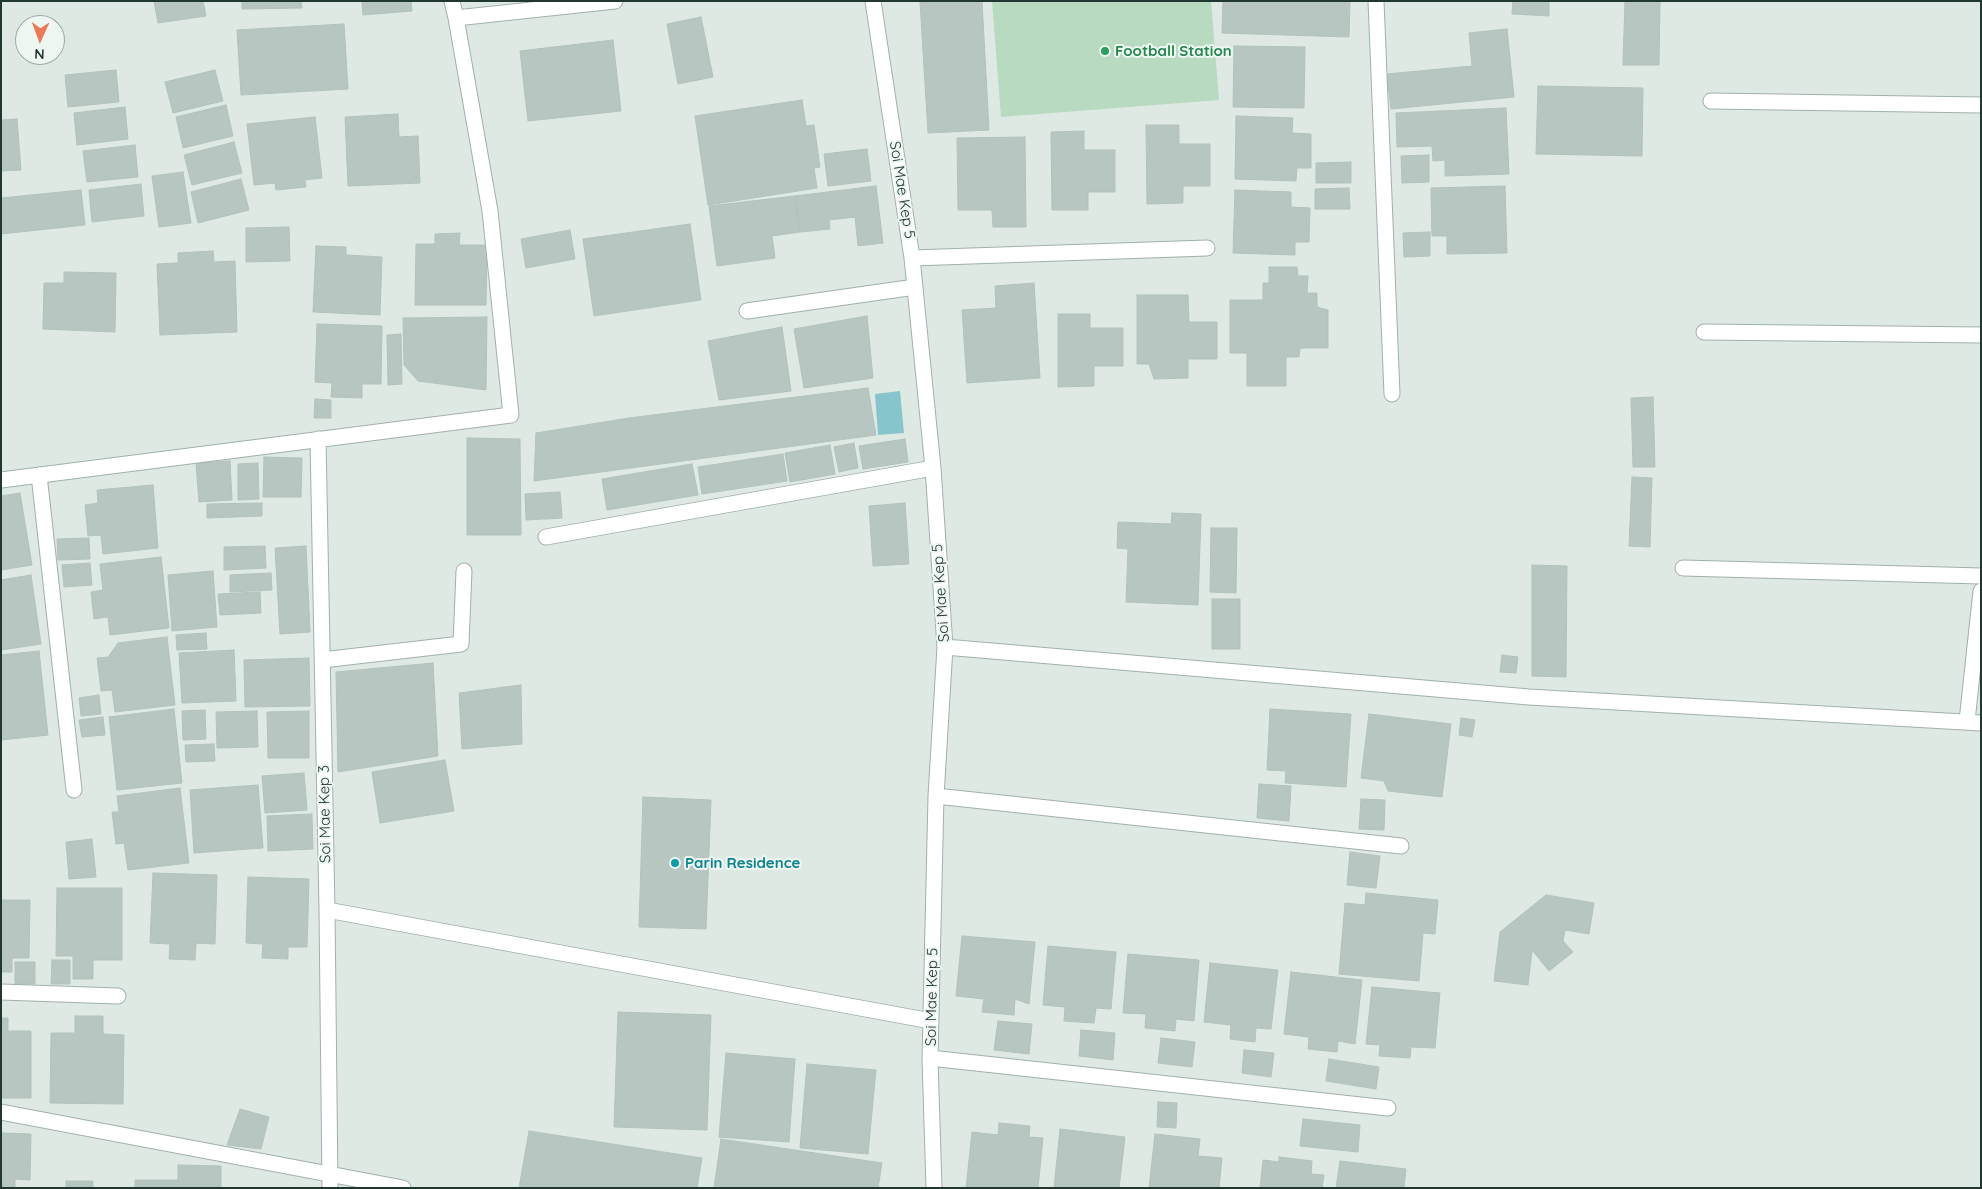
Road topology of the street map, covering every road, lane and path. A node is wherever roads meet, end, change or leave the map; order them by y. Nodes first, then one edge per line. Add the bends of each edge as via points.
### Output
1 (452, 1) edge
2 (615, 1) edge
3 (873, 1) edge
4 (1376, 1) edge
5 (456, 18) junction
6 (1711, 101) dead end
7 (1981, 106) edge
8 (1207, 248) dead end
9 (912, 258) junction
10 (915, 287) junction
11 (747, 312) dead end
12 (1704, 332) dead end
13 (1981, 335) edge
14 (1392, 394) dead end
15 (318, 440) junction
16 (933, 468) junction
17 (39, 475) junction
18 (1, 480) edge
19 (546, 537) dead end
20 (1683, 568) dead end
21 (464, 571) dead end
22 (1981, 576) edge
23 (1981, 591) edge
24 (945, 648) junction
25 (322, 660) junction
26 (1974, 722) edge
27 (74, 790) dead end
28 (936, 796) junction
29 (1401, 846) dead end
30 (328, 910) junction
31 (1, 992) edge
32 (118, 996) dead end
33 (931, 1021) junction
34 (930, 1058) junction
35 (1388, 1108) dead end
36 (1, 1112) edge
37 (330, 1182) edge
38 (403, 1188) edge
39 (934, 1188) edge

1 - 5 street
2 - 5 street
3 - 9 street, Soi Mae Kep 5
4 - 14 street
5 - 15 street via 490,210 511,415
6 - 7 street
8 - 9 street
9 - 10 street, Soi Mae Kep 5
10 - 11 street
10 - 16 street, Soi Mae Kep 5
12 - 13 street
15 - 17 street
15 - 25 street, Soi Mae Kep 3
16 - 19 street
16 - 24 street, Soi Mae Kep 5
17 - 18 street
17 - 27 street
20 - 22 street
21 - 25 street via 460,644
23 - 26 street
24 - 26 street via 1529,697
24 - 28 street, Soi Mae Kep 5
25 - 30 street, Soi Mae Kep 3
28 - 29 street
28 - 33 street, Soi Mae Kep 5
30 - 33 street
30 - 37 street, Soi Mae Kep 3
31 - 32 street
33 - 34 street, Soi Mae Kep 5
34 - 35 street
34 - 39 street, Soi Mae Kep 5
36 - 37 street
37 - 38 street

